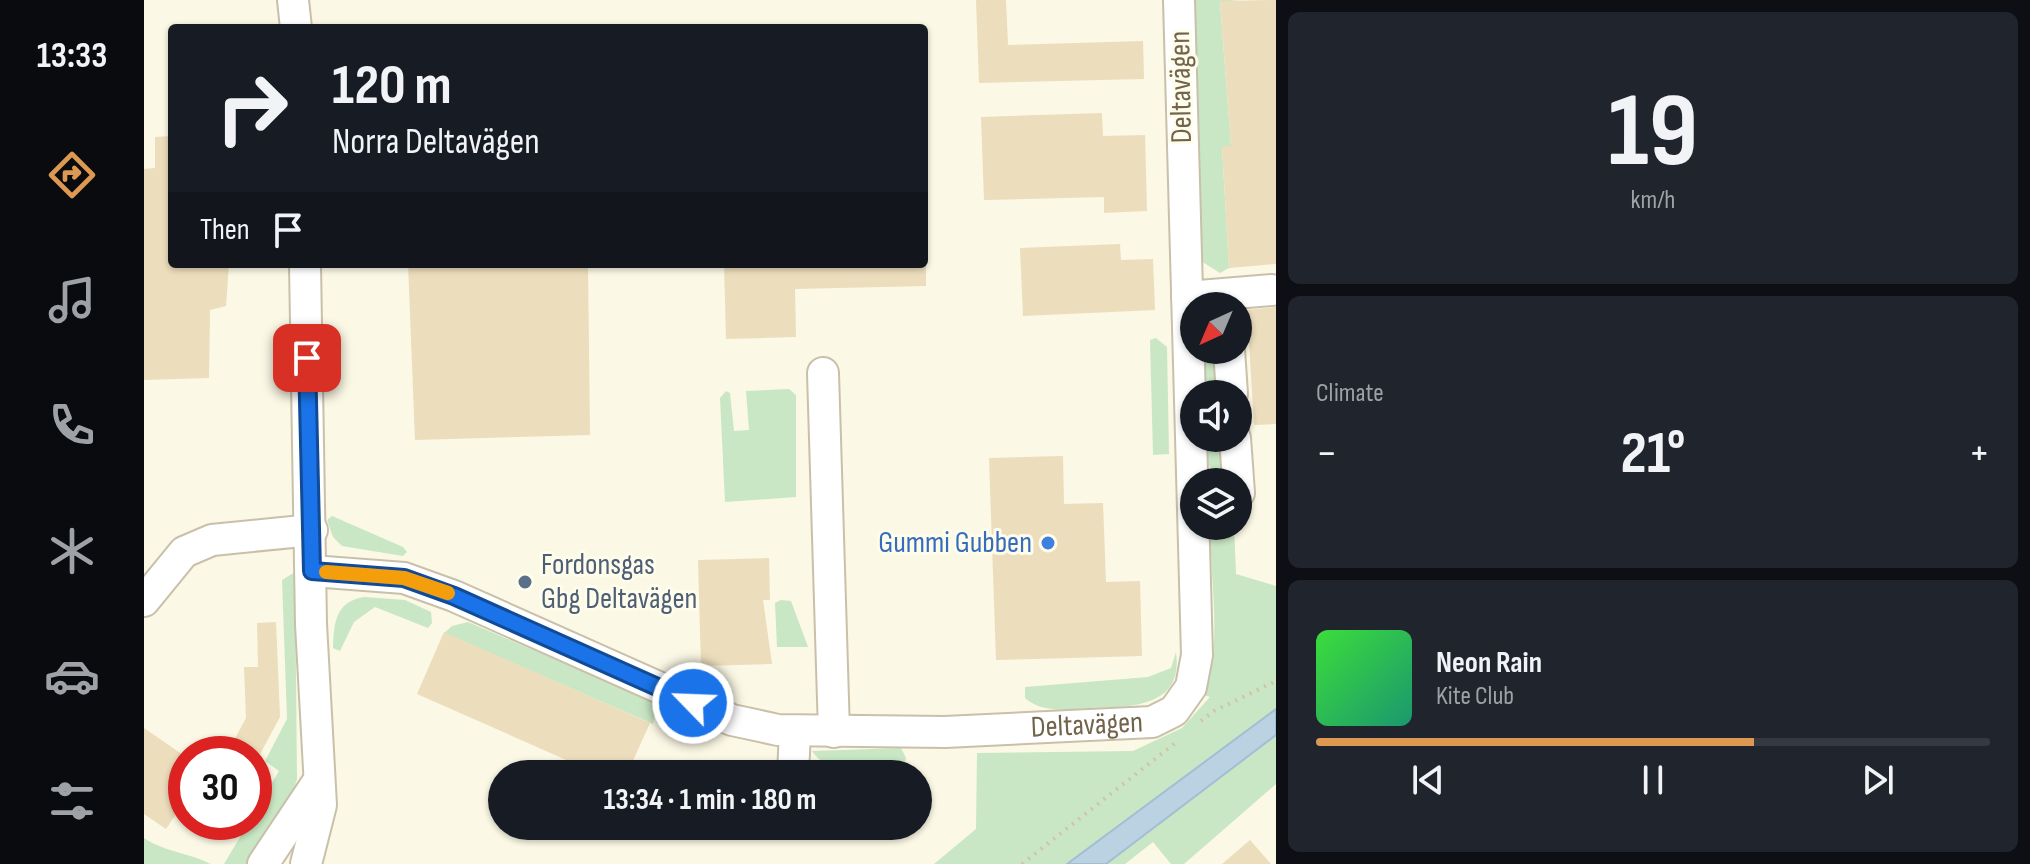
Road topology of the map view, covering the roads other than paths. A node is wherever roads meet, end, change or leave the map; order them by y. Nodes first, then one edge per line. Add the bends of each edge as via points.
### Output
1 (293, 0) edge
2 (1179, 0) edge
3 (296, 24) edge
4 (305, 268) edge
5 (1272, 290) dead end
6 (1187, 292) edge
7 (1252, 294) edge
8 (1189, 364) edge
9 (823, 373) dead end
10 (1192, 468) edge
11 (312, 530) junction
12 (1194, 540) edge
13 (312, 571) junction
14 (144, 601) edge
15 (795, 731) junction
16 (834, 732) junction
17 (794, 760) edge
18 (317, 783) junction
19 (263, 864) edge
20 (306, 864) edge

1 - 3 street
2 - 6 street, Deltavägen
4 - 11 street
5 - 7 street
8 - 10 street, Deltavägen
9 - 16 street
11 - 13 street
11 - 14 street via 212,540 184,552
12 - 16 street, Deltavägen via 1197,655 1191,687 1174,711 1152,722 1122,726
13 - 15 street, Deltavägen via 404,578 732,720
13 - 18 street
15 - 16 street, Deltavägen
15 - 17 street
18 - 19 street
18 - 20 street via 319,823

